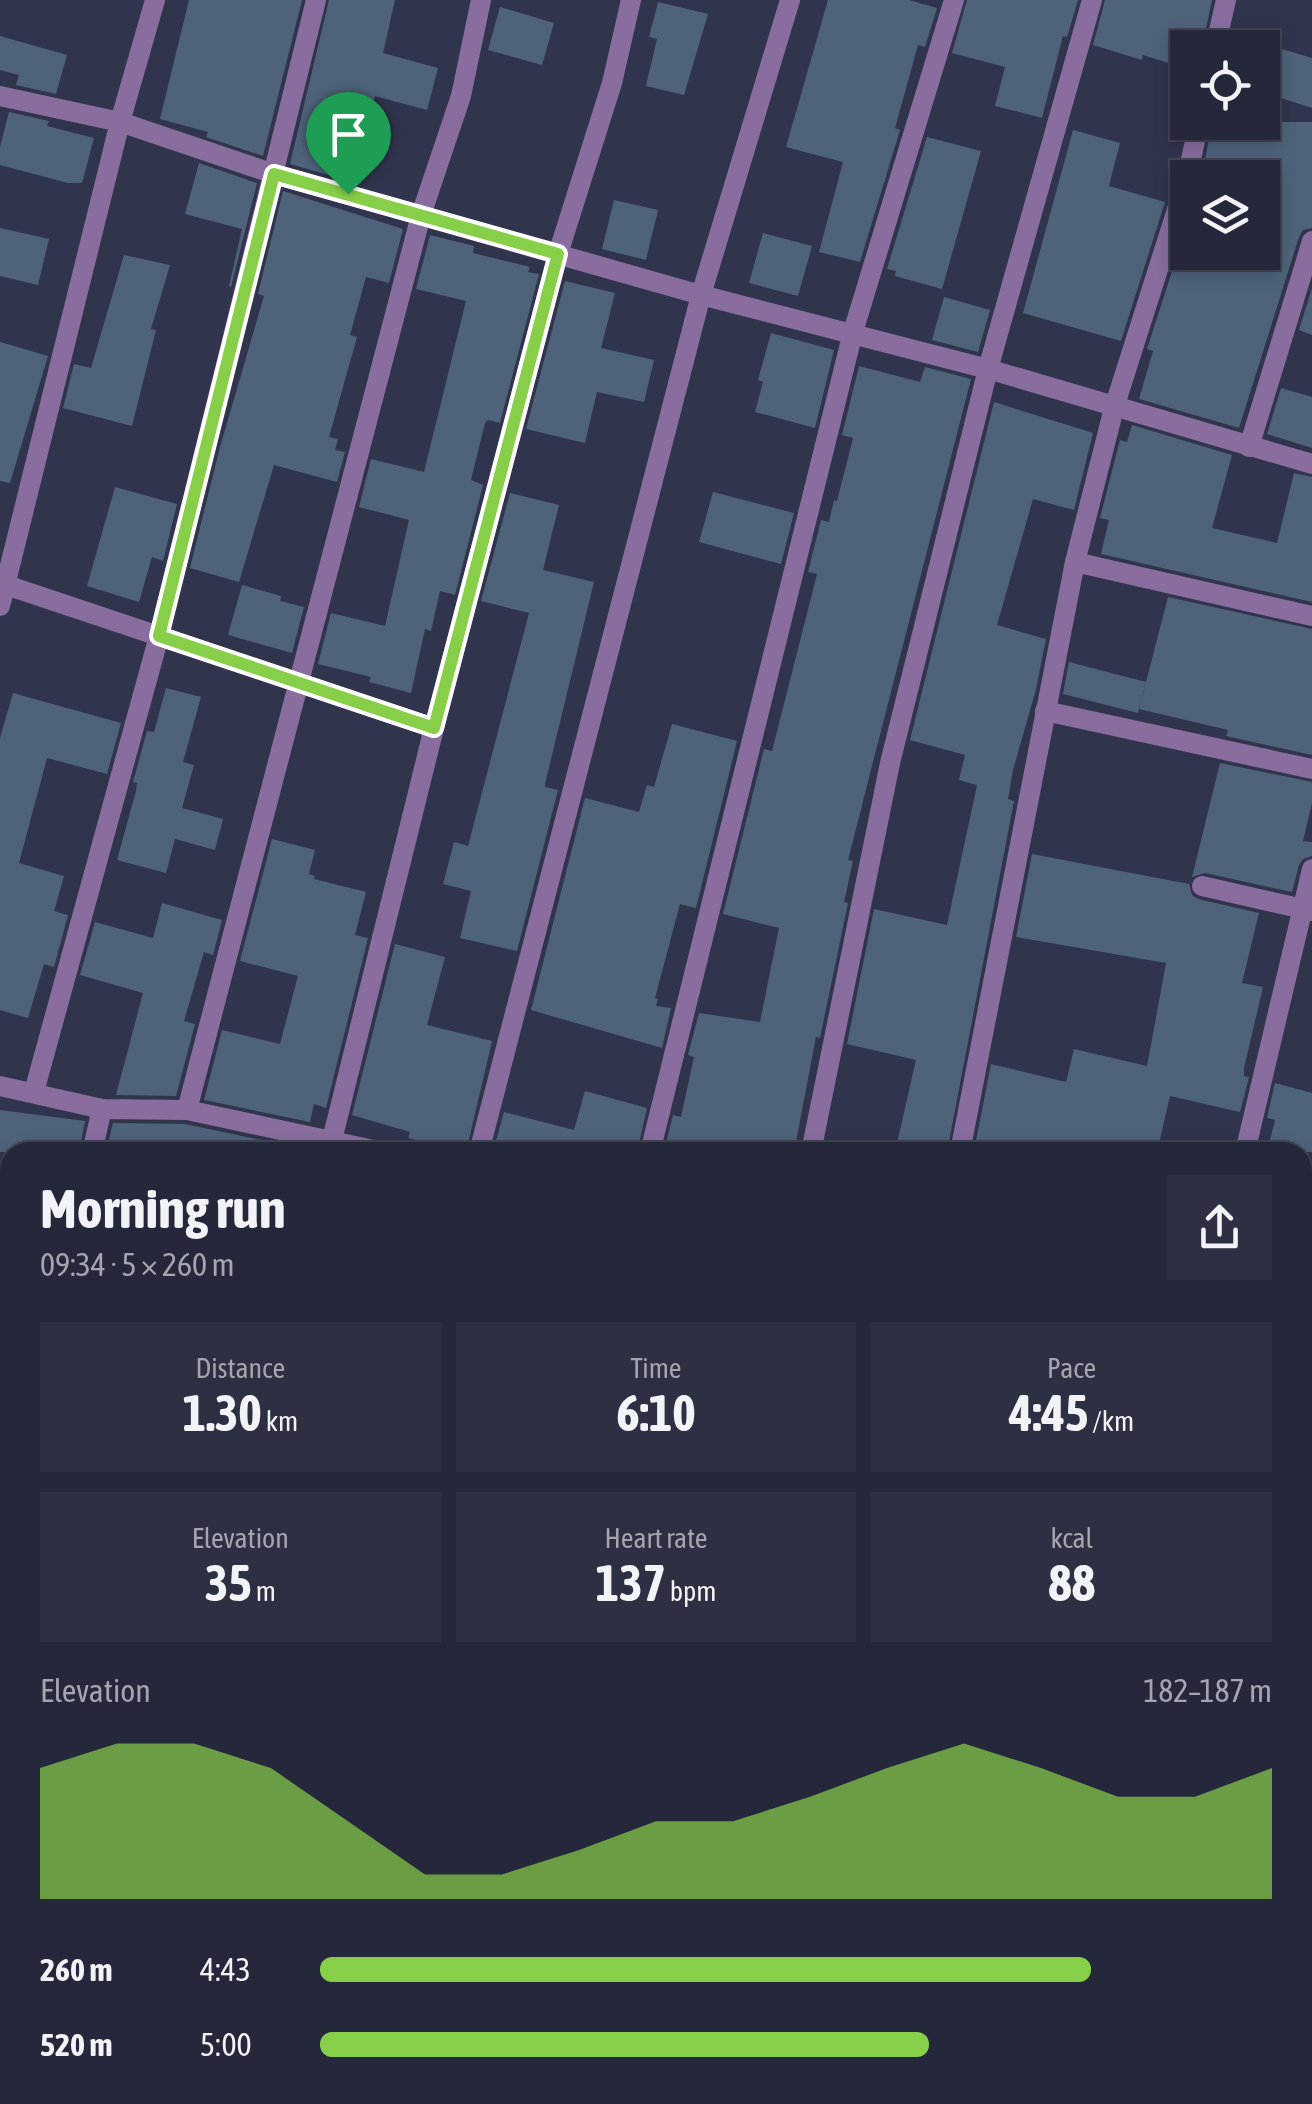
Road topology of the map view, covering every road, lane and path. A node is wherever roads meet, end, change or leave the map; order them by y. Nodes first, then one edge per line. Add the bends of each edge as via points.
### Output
1 (155, 0) edge
2 (316, 0) edge
3 (481, 0) edge
4 (631, 0) edge
5 (790, 0) edge
6 (954, 0) edge
7 (1092, 0) edge
8 (1226, 0) edge
9 (1219, 30) edge
10 (0, 96) edge
11 (120, 122) junction
12 (1195, 140) edge
13 (274, 174) junction
14 (421, 215) junction
15 (1312, 241) edge
16 (558, 254) junction
17 (701, 295) junction
18 (854, 332) junction
19 (988, 368) junction
20 (1114, 408) junction
21 (1250, 447) junction
22 (1312, 464) edge
23 (1074, 562) junction
24 (2, 591) edge
25 (1312, 616) edge
26 (159, 636) junction
27 (299, 683) junction
28 (1046, 711) junction
29 (434, 728) junction
30 (1312, 768) edge
31 (1312, 869) edge
32 (1202, 886) dead end
33 (1307, 910) edge
34 (0, 1086) edge
35 (34, 1092) junction
36 (102, 1109) junction
37 (188, 1110) junction
38 (94, 1142) edge
39 (314, 1142) edge
40 (331, 1142) edge
41 (482, 1142) edge
42 (652, 1142) edge
43 (813, 1142) edge
44 (962, 1142) edge
45 (1247, 1142) edge

1 - 11 street
2 - 13 street
3 - 14 street via 461,96
4 - 16 street
5 - 17 street
6 - 18 street
7 - 19 street
8 - 9 street
10 - 11 street
11 - 13 street
11 - 24 street
12 - 20 street
13 - 14 street
13 - 26 street
14 - 16 street
14 - 27 street
15 - 21 street
16 - 17 street
16 - 29 street
17 - 18 street
17 - 41 street
18 - 19 street
18 - 42 street
19 - 20 street
19 - 43 street via 890,763
20 - 21 street
20 - 23 street
21 - 22 street
23 - 25 street
23 - 28 street
24 - 26 street
26 - 27 street
26 - 35 street
27 - 29 street
27 - 37 street
28 - 30 street
28 - 44 street
29 - 40 street
31 - 33 street
32 - 33 street
33 - 45 street
34 - 35 street
35 - 36 street
36 - 37 street
36 - 38 street
37 - 39 street

